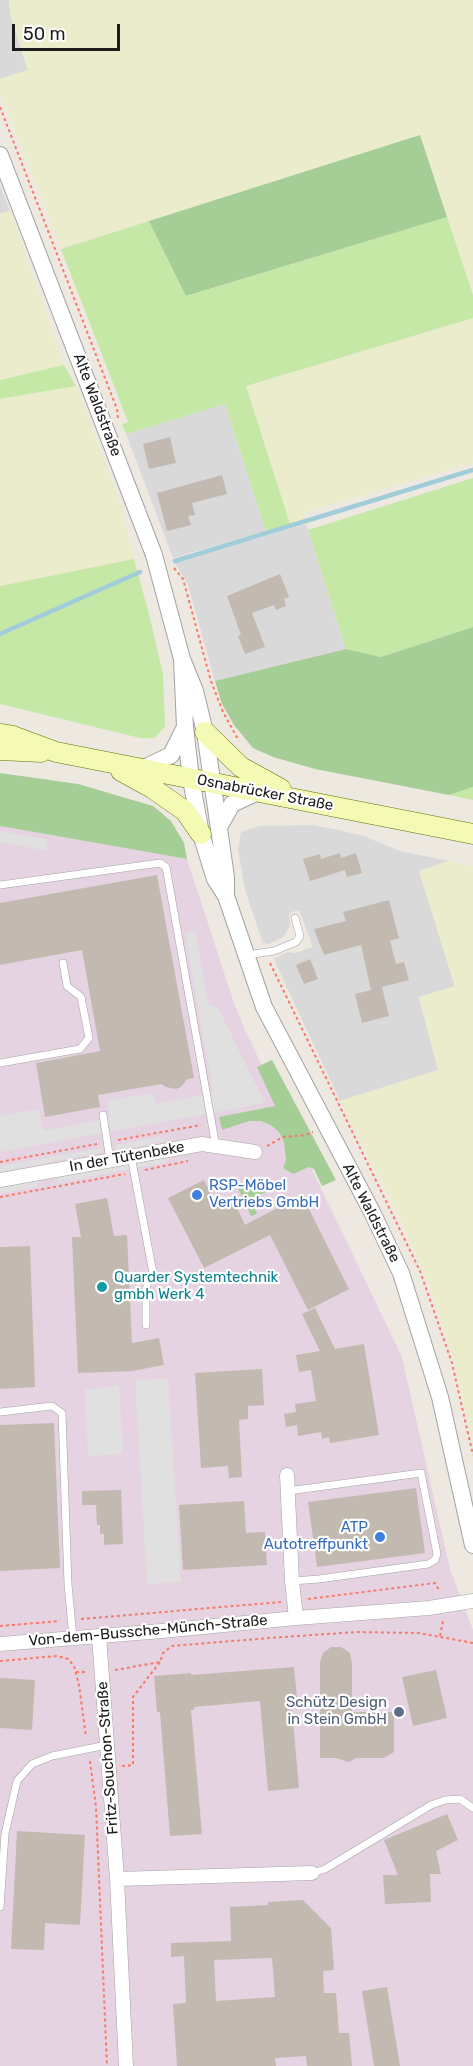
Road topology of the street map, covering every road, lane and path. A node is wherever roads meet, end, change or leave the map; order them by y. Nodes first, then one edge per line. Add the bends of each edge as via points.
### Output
1 (0, 154) edge
2 (182, 659) junction
3 (185, 728) junction
4 (205, 732) junction
5 (0, 734) edge
6 (0, 750) edge
7 (56, 752) junction
8 (102, 761) junction
9 (142, 769) junction
10 (191, 779) junction
11 (211, 782) junction
12 (260, 791) junction
13 (299, 799) junction
14 (210, 831) junction
15 (473, 834) edge
16 (0, 885) edge
17 (295, 918) dead end
18 (246, 955) junction
19 (63, 963) dead end
20 (0, 1063) edge
21 (103, 1115) dead end
22 (326, 1126) junction
23 (216, 1147) junction
24 (255, 1152) joint
25 (131, 1156) junction
26 (110, 1160) junction
27 (0, 1180) edge
28 (146, 1325) dead end
29 (0, 1412) edge
30 (287, 1475) dead end
31 (288, 1491) junction
32 (473, 1545) edge
33 (292, 1581) junction
34 (294, 1600) junction
35 (473, 1601) edge
36 (444, 1607) junction
37 (296, 1618) junction
38 (71, 1620) junction
39 (0, 1626) edge
40 (99, 1636) junction
41 (440, 1636) junction
42 (73, 1638) junction
43 (473, 1643) edge
44 (0, 1644) edge
45 (0, 1661) edge
46 (160, 1662) junction
47 (102, 1671) junction
48 (76, 1672) junction
49 (107, 1745) junction
50 (88, 1749) junction
51 (109, 1767) junction
52 (473, 1808) edge
53 (312, 1873) joint
54 (117, 1879) junction
55 (0, 1907) edge
56 (107, 2066) edge
57 (126, 2066) edge

1 - 2 street, Alte Waldstraße via 158,567
2 - 3 street, Alte Waldstraße
2 - 4 street, Alte Waldstraße
3 - 9 street, Alte Waldstraße via 171,755
3 - 10 street, Alte Waldstraße
4 - 11 street, Alte Waldstraße
4 - 13 main road via 241,767
5 - 7 main road, Osnabrücker Straße
6 - 7 main road, Osnabrücker Straße
7 - 8 main road, Osnabrücker Straße
8 - 9 main road, Osnabrücker Straße
8 - 14 main road via 152,788
9 - 10 main road, Osnabrücker Straße
10 - 11 main road, Osnabrücker Straße
10 - 14 street, Alte Waldstraße
11 - 12 main road, Osnabrücker Straße
11 - 14 street, Alte Waldstraße
12 - 13 main road, Osnabrücker Straße
12 - 14 street via 232,804
13 - 15 main road, Osnabrücker Straße
14 - 18 street, Alte Waldstraße via 215,879 226,896
16 - 23 lane via 160,863 166,867
17 - 18 lane via 300,936 296,942 274,951
18 - 22 street, Alte Waldstraße via 264,1007
19 - 20 lane via 67,986 81,997 89,1038 80,1049
21 - 26 lane
22 - 24 path via 306,1135 283,1137
22 - 32 street, Alte Waldstraße via 401,1273 440,1397
23 - 24 street, In der Tütenbeke
23 - 25 street, In der Tütenbeke via 202,1144
25 - 26 street, In der Tütenbeke
25 - 28 lane via 153,1273 146,1291
26 - 27 street, In der Tütenbeke
29 - 38 lane via 52,1406 62,1413
30 - 31 street
31 - 33 street
31 - 33 lane via 421,1473 437,1554 428,1564
33 - 34 street
34 - 36 path via 435,1583
34 - 37 street
34 - 38 path
35 - 36 street, Von-dem-Bussche-Münch-Straße
36 - 37 street, Von-dem-Bussche-Münch-Straße
36 - 41 path
37 - 40 street, Von-dem-Bussche-Münch-Straße
38 - 39 path
38 - 42 lane
40 - 42 street, Von-dem-Bussche-Münch-Straße
40 - 47 street, Fritz-Souchon-Straße
41 - 43 path
41 - 46 path via 357,1632 172,1646
42 - 44 street, Von-dem-Bussche-Münch-Straße
45 - 48 path via 57,1656 68,1659
46 - 47 path
46 - 51 path via 133,1697 133,1765
47 - 48 path
47 - 49 street, Fritz-Souchon-Straße
48 - 50 path
49 - 50 lane
49 - 51 street, Fritz-Souchon-Straße
50 - 55 lane via 52,1755 32,1764 17,1780 5,1834
50 - 56 path via 96,1807
51 - 54 street, Fritz-Souchon-Straße
52 - 53 lane via 460,1799 438,1802
53 - 54 street
54 - 57 street, Fritz-Souchon-Straße

